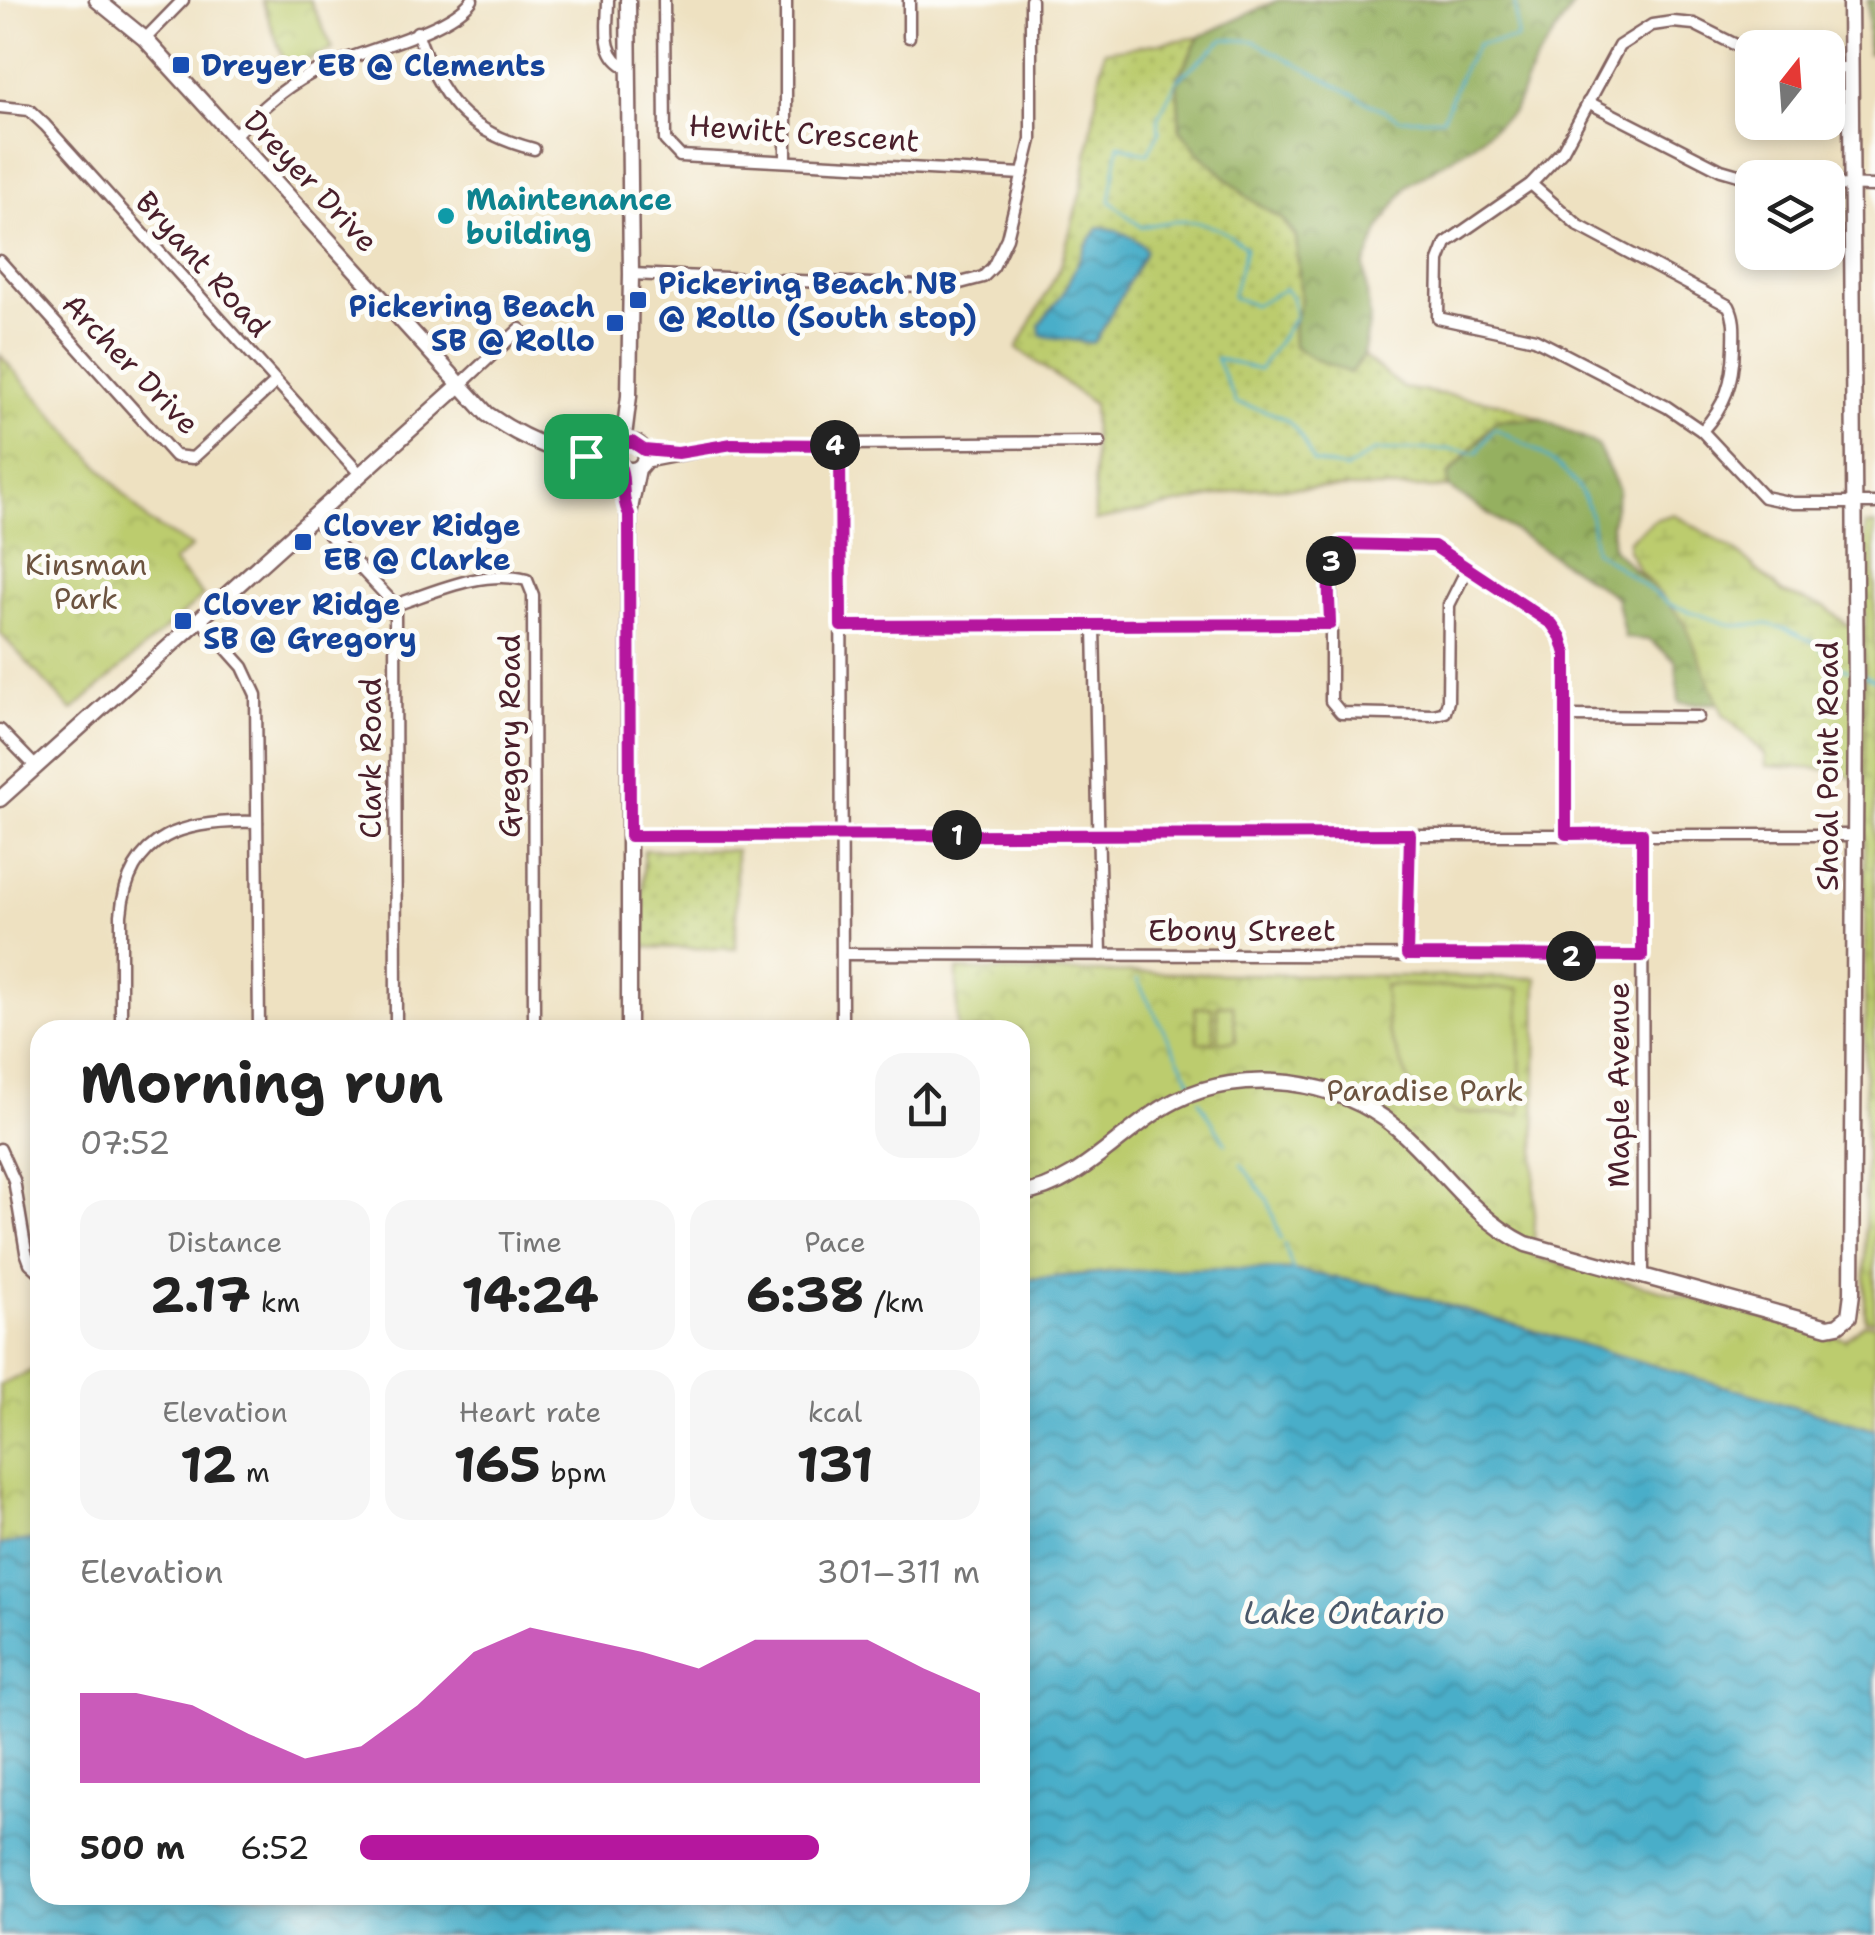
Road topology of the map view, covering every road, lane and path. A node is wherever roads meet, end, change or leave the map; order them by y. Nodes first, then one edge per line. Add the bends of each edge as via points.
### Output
1 (97, 0) edge
2 (183, 0) edge
3 (472, 0) edge
4 (608, 0) edge
5 (628, 0) edge
6 (664, 0) edge
7 (786, 0) edge
8 (909, 0) edge
9 (1031, 0) edge
10 (1850, 0) edge
11 (417, 32) junction
12 (909, 38) dead end
13 (144, 39) junction
14 (1735, 44) edge
15 (628, 68) junction
16 (1845, 68) edge
17 (1850, 68) junction
18 (1588, 102) junction
19 (0, 107) edge
20 (232, 138) junction
21 (534, 148) dead end
22 (786, 160) junction
23 (1023, 174) junction
24 (1735, 174) edge
25 (1531, 184) junction
26 (1845, 185) edge
27 (1852, 185) junction
28 (1875, 186) edge
29 (0, 262) edge
30 (631, 274) junction
31 (520, 329) dead end
32 (276, 382) junction
33 (460, 384) junction
34 (1702, 430) junction
35 (1100, 442) dead end
36 (840, 445) junction
37 (630, 456) junction
38 (360, 474) junction
39 (1852, 502) junction
40 (1875, 503) edge
41 (314, 517) junction
42 (1468, 568) junction
43 (395, 606) junction
44 (201, 620) junction
45 (1330, 624) junction
46 (841, 626) junction
47 (1094, 626) junction
48 (1567, 716) junction
49 (1698, 718) dead end
50 (0, 730) edge
51 (36, 766) junction
52 (0, 799) edge
53 (258, 822) junction
54 (1642, 833) junction
55 (1098, 834) junction
56 (1410, 834) junction
57 (1566, 834) junction
58 (841, 835) junction
59 (1853, 835) junction
60 (630, 836) junction
61 (842, 954) junction
62 (1101, 954) junction
63 (1407, 955) junction
64 (1642, 956) junction
65 (121, 1020) edge
66 (259, 1020) edge
67 (396, 1020) edge
68 (534, 1020) edge
69 (629, 1020) edge
70 (842, 1020) edge
71 (0, 1149) edge
72 (1030, 1191) edge
73 (30, 1263) edge
74 (1643, 1276) junction

1 - 13 street, Dreyer Drive
2 - 13 street
3 - 11 street
4 - 15 street via 608,50
5 - 15 street
6 - 22 street, Hewitt Crescent via 665,140 680,156
7 - 22 street
8 - 12 street
9 - 23 street via 1031,140
10 - 17 street, Shoal Point Road
11 - 20 street via 312,73
11 - 21 street via 441,91 467,119
13 - 20 street, Dreyer Drive
14 - 18 street via 1694,24 1652,25 1619,46
15 - 30 street
16 - 17 street
17 - 27 street, Shoal Point Road
18 - 24 street
18 - 25 street via 1563,150
19 - 32 street, Bryant Road via 29,110 45,125
20 - 33 street, Dreyer Drive
22 - 23 street, Hewitt Crescent
23 - 30 street via 1000,254 983,277 968,283
25 - 34 street via 1579,226 1730,306 1730,392
25 - 34 street via 1446,243 1438,261 1438,318 1535,338
26 - 27 street
27 - 28 street
27 - 39 street, Shoal Point Road
29 - 32 street, Archer Drive via 175,456 193,458
30 - 37 street
31 - 33 street
32 - 38 street, Bryant Road
33 - 37 street, Dreyer Drive via 486,414 542,446
33 - 38 street
34 - 39 street via 1764,496
35 - 36 street
36 - 37 street via 732,444
36 - 46 street
37 - 60 street
38 - 41 street
39 - 40 street
39 - 59 street, Shoal Point Road
41 - 43 street
41 - 44 street
42 - 45 street via 1434,546 1341,544 1331,564
42 - 45 street via 1449,605 1445,712 1341,714 1331,700
42 - 48 street via 1552,624 1561,637
43 - 67 street, Clark Road
43 - 68 street, Gregory Road via 472,580 508,576 527,580 534,595
44 - 51 street
44 - 53 street via 243,667 256,695
45 - 47 street
46 - 47 street
46 - 58 street
47 - 55 street
48 - 49 street
48 - 57 street
50 - 51 street
51 - 52 street
53 - 65 street via 190,825 164,837 132,871 123,898
53 - 66 street
54 - 57 street
54 - 59 street
54 - 64 street, Maple Avenue
55 - 56 street
55 - 58 street
55 - 62 street
56 - 57 street
56 - 63 street
58 - 60 street
58 - 61 street
59 - 74 street, Shoal Point Road via 1848,1316 1828,1327
60 - 69 street
61 - 62 street, Ebony Street
61 - 70 street
62 - 63 street, Ebony Street
63 - 64 street, Ebony Street
64 - 74 street, Maple Avenue
71 - 73 street via 14,1180
72 - 74 street via 1066,1178 1189,1094 1280,1082 1330,1092 1371,1110 1406,1136 1467,1203 1512,1236

